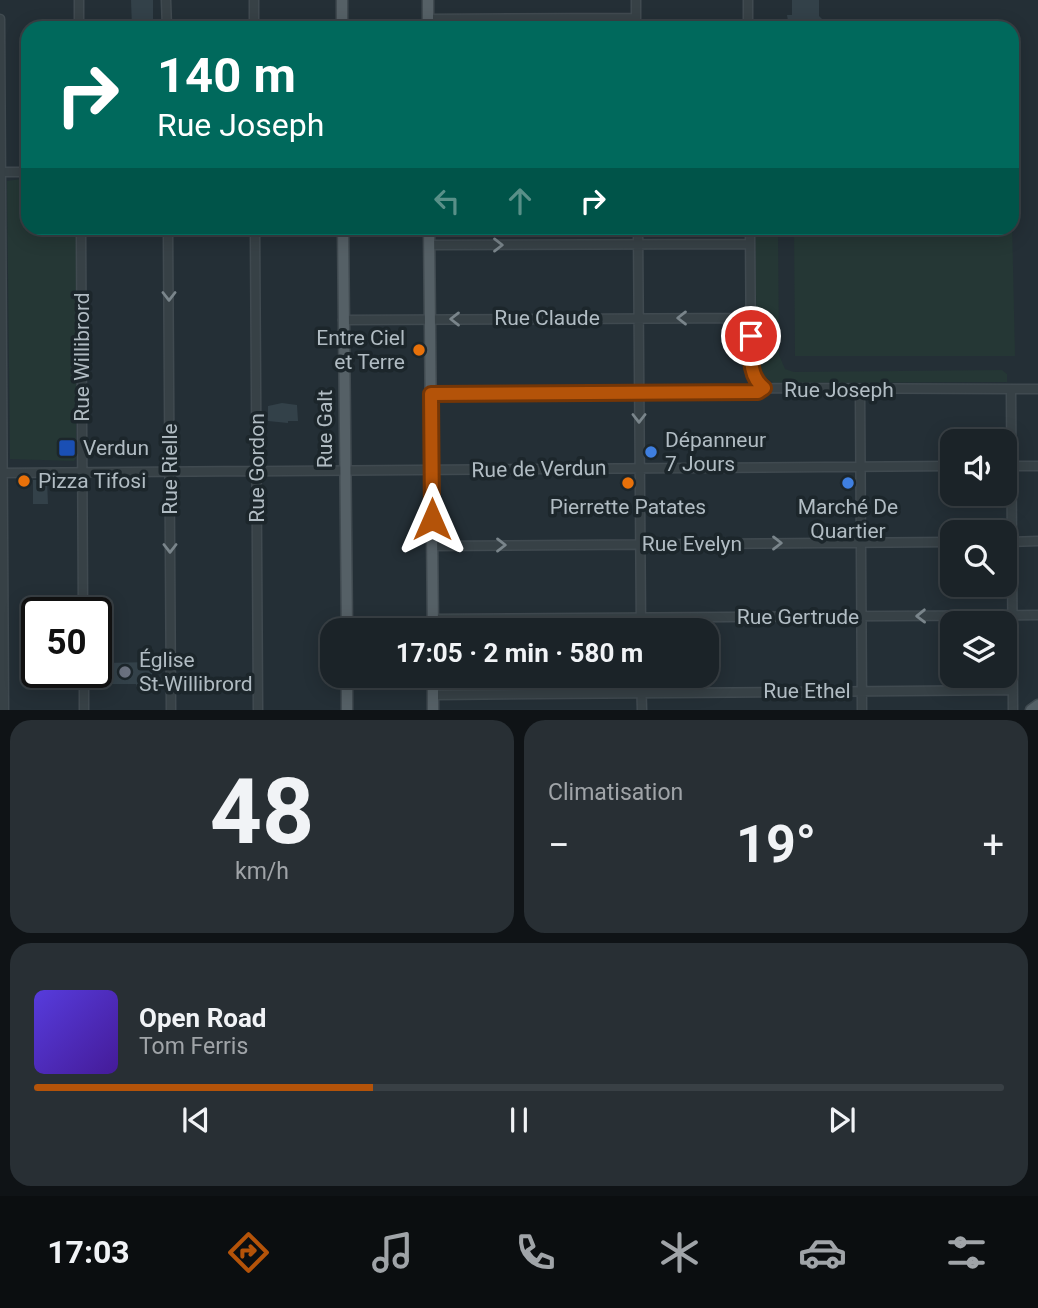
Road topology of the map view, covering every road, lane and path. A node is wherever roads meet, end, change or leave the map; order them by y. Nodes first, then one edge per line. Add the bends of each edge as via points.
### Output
1 (79, 0) edge
2 (166, 0) edge
3 (254, 0) edge
4 (342, 0) edge
5 (428, 0) edge
6 (636, 0) edge
7 (748, 0) edge
8 (636, 18) joint
9 (0, 19) edge
10 (79, 21) edge
11 (167, 21) edge
12 (254, 21) edge
13 (342, 21) edge
14 (428, 21) edge
15 (532, 21) edge
16 (748, 21) edge
17 (1, 172) edge
18 (21, 172) edge
19 (81, 235) edge
20 (169, 235) edge
21 (255, 235) edge
22 (342, 235) edge
23 (429, 235) edge
24 (638, 235) edge
25 (750, 235) edge
26 (638, 244) junction
27 (750, 244) junction
28 (429, 245) junction
29 (639, 318) junction
30 (750, 318) junction
31 (430, 319) junction
32 (343, 320) junction
33 (764, 388) junction
34 (1011, 389) junction
35 (1038, 389) edge
36 (860, 390) junction
37 (639, 393) junction
38 (431, 394) junction
39 (1009, 429) edge
40 (860, 466) junction
41 (940, 466) edge
42 (1017, 466) edge
43 (1038, 466) edge
44 (640, 468) junction
45 (432, 470) junction
46 (169, 471) junction
47 (257, 471) junction
48 (345, 471) junction
49 (83, 472) junction
50 (1, 473) edge
51 (1017, 541) edge
52 (1038, 541) edge
53 (940, 542) edge
54 (861, 543) junction
55 (640, 544) junction
56 (432, 545) junction
57 (83, 597) edge
58 (1017, 615) edge
59 (1038, 615) edge
60 (940, 616) edge
61 (862, 617) junction
62 (347, 618) edge
63 (433, 618) edge
64 (641, 618) joint
65 (84, 688) edge
66 (347, 688) edge
67 (433, 688) edge
68 (642, 688) edge
69 (1013, 690) joint
70 (862, 691) junction
71 (642, 693) junction
72 (433, 695) junction
73 (1038, 705) edge
74 (4, 709) edge
75 (84, 709) edge
76 (171, 709) edge
77 (258, 709) edge
78 (347, 709) edge
79 (433, 709) edge
80 (642, 709) edge
81 (862, 709) edge
82 (1013, 709) edge
83 (1031, 709) edge

1 - 10 street
2 - 11 street
3 - 12 street
4 - 13 main road
5 - 14 main road
6 - 8 street
7 - 16 street
8 - 15 street
9 - 17 street
17 - 18 street
17 - 50 street
19 - 49 street, Rue Willibrord
20 -> 46 street, Rue Rielle
21 - 47 street, Rue Gordon
22 - 32 main road, Rue Galt
23 - 28 main road
24 - 26 street
25 - 27 street
26 - 27 street
28 -> 26 street
26 - 29 street
27 - 30 street
28 - 31 main road
30 -> 29 street, Rue Claude
29 -> 31 street, Rue Claude
29 - 37 street
30 - 33 street via 752,370
31 - 32 street, Rue Claude
31 - 38 main road
32 - 48 main road, Rue Galt
33 - 36 street, Rue Joseph
33 - 37 street, Rue Joseph via 758,392
34 - 35 street, Rue Joseph
34 - 36 street, Rue Joseph
34 - 39 street
36 - 40 street
37 - 38 street, Rue Joseph
37 -> 44 street
38 - 45 main road
40 - 41 street, Rue de Verdun
40 - 44 street, Rue de Verdun
40 - 54 street
42 - 43 street
44 - 45 street, Rue de Verdun
44 - 55 street
45 - 48 street, Rue de Verdun
45 - 56 main road
46 - 47 street, Rue de Verdun
46 - 49 street, Rue de Verdun
46 -> 76 street, Rue Rielle
47 - 48 street, Rue de Verdun
47 - 77 street, Rue Gordon
48 - 62 main road, Rue Galt
49 - 50 street, Rue de Verdun
49 - 57 street, Rue Willibrord
50 - 74 street
51 - 52 street
53 - 54 street, Rue Evelyn
55 -> 54 street, Rue Evelyn
54 - 61 street
56 -> 55 street, Rue Evelyn
55 - 64 street
56 - 63 main road
58 - 59 street, Rue Gertrude
60 -> 61 street, Rue Gertrude
61 - 64 street, Rue Gertrude
61 - 70 street
65 - 75 street
66 - 78 main road
67 - 72 main road
68 - 71 street
69 - 70 street, Rue Ethel
69 - 82 street
70 - 71 street, Rue Ethel
70 - 81 street
71 - 72 street, Rue Ethel
71 - 80 street
72 - 79 main road
73 - 83 main road

